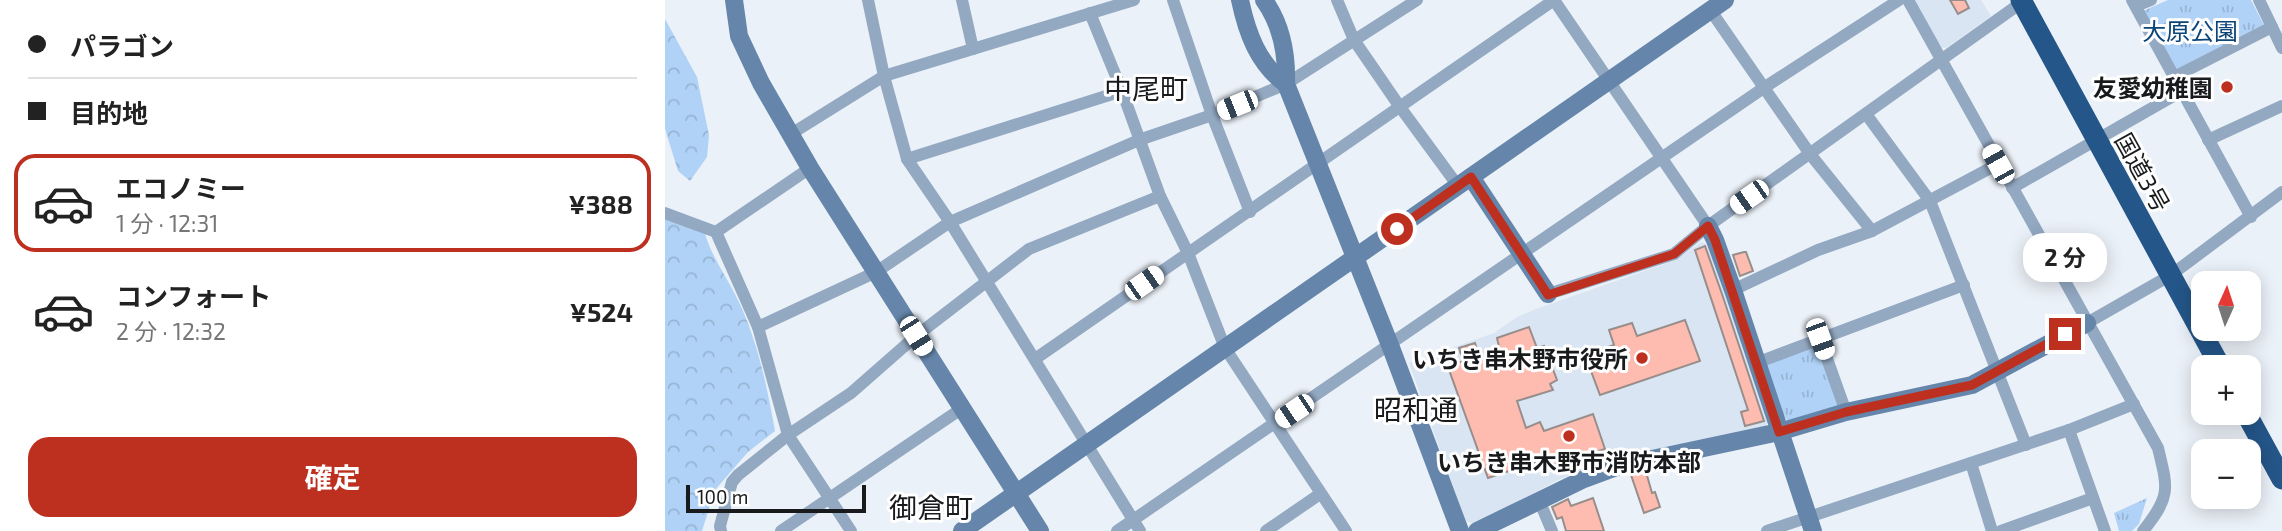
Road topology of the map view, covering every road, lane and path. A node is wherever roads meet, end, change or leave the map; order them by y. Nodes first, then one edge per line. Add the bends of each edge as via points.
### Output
1 (734, 0) edge
2 (868, 0) edge
3 (962, 0) edge
4 (1134, 0) edge
5 (1173, 0) edge
6 (1240, 0) edge
7 (1264, 0) edge
8 (1337, 0) edge
9 (1417, 0) edge
10 (1554, 0) edge
11 (1899, 0) edge
12 (1908, 0) edge
13 (2151, 0) edge
14 (2259, 0) edge
15 (2022, 1) edge
16 (2134, 3) edge
17 (1718, 5) edge
18 (1090, 13) junction
19 (2272, 27) junction
20 (1354, 40) junction
21 (2282, 48) edge
22 (973, 49) junction
23 (1940, 59) junction
24 (884, 76) junction
25 (2174, 77) junction
26 (1609, 80) junction
27 (1286, 84) junction
28 (1765, 87) junction
29 (1122, 91) junction
30 (2182, 91) junction
31 (2282, 106) edge
32 (1400, 107) junction
33 (1866, 114) junction
34 (1212, 115) junction
35 (791, 134) junction
36 (2095, 139) junction
37 (1139, 140) junction
38 (2209, 140) junction
39 (1810, 154) junction
40 (907, 159) junction
41 (1662, 160) junction
42 (1317, 164) junction
43 (1998, 164) junction
44 (810, 168) junction
45 (1464, 182) junction
46 (2011, 188) junction
47 (2282, 192) edge
48 (1160, 196) junction
49 (1930, 201) junction
50 (1250, 212) junction
51 (665, 213) edge
52 (2251, 217) junction
53 (950, 222) junction
54 (1708, 226) junction
55 (1872, 231) junction
56 (716, 232) junction
57 (1188, 253) junction
58 (1521, 254) junction
59 (1356, 257) junction
60 (876, 272) junction
61 (2171, 275) junction
62 (986, 281) junction
63 (1964, 285) junction
64 (1733, 290) junction
65 (1548, 295) joint
66 (2087, 323) junction
67 (758, 327) junction
68 (916, 336) junction
69 (1820, 339) junction
70 (1390, 345) junction
71 (1225, 348) junction
72 (2214, 355) edge
73 (1035, 359) junction
74 (1756, 363) junction
75 (1999, 370) junction
76 (2134, 404) junction
77 (961, 409) junction
78 (1846, 412) junction
79 (1274, 424) junction
80 (2256, 425) edge
81 (2070, 430) junction
82 (1779, 432) junction
83 (788, 435) junction
84 (1087, 444) junction
85 (2026, 445) junction
86 (2274, 446) edge
87 (1971, 463) junction
88 (2282, 479) edge
89 (1320, 494) junction
90 (1016, 495) junction
91 (2093, 498) junction
92 (829, 499) junction
93 (1539, 500) junction
94 (1811, 524) edge
95 (1137, 525) edge
96 (721, 531) edge
97 (781, 531) edge
98 (851, 531) edge
99 (962, 531) edge
100 (1040, 531) edge
101 (1117, 531) edge
102 (1266, 531) edge
103 (1346, 531) edge
104 (1460, 531) edge
105 (1477, 531) edge
106 (1552, 531) edge
107 (1767, 531) edge
108 (1992, 531) edge
109 (2001, 531) edge
110 (2105, 531) edge
111 (2143, 531) edge

1 - 35 street via 739,36
2 - 24 street
3 - 22 street
4 - 18 street
5 - 34 street
6 - 27 street via 1261,58
7 - 27 street via 1281,38
8 - 20 street
9 - 20 street
10 - 26 street
10 - 32 street
11 - 28 street
12 - 23 street
13 - 16 street
14 - 19 street
15 - 23 street
15 - 36 highway, 国道3号
16 - 25 street
17 - 26 street
17 - 28 street
18 - 22 street
18 - 29 street
19 - 21 street
19 - 25 street
20 - 27 street
20 - 32 street
22 - 24 street
23 - 33 street
23 - 43 street
24 - 35 street
24 - 40 street
25 - 30 street
26 - 41 street
26 - 45 street
27 - 34 street
27 - 42 street
28 - 39 street
28 - 41 street
29 - 37 street
29 - 40 street
30 - 36 street
30 - 38 street
31 - 38 street
32 - 42 street
32 - 45 street
33 - 39 street
33 - 49 street
34 - 37 street
34 - 50 street
35 - 44 street
36 - 46 street
36 - 61 highway, 国道3号
37 - 48 street
37 - 53 street
38 - 52 street
39 - 54 street
39 - 55 street
40 - 53 street
41 - 54 street
41 - 58 street
42 - 50 street
42 - 59 street
43 - 46 street
43 - 49 street
44 - 56 street
44 - 60 street
45 - 58 street
45 - 59 street
46 - 66 street
47 - 52 street
48 - 57 street
48 - 62 street via 1029,249
49 - 55 street
49 - 63 street
50 - 57 street
51 - 56 street
52 - 61 street
53 - 60 street
53 - 62 street
54 - 64 street
54 - 65 street via 1674,254
55 - 64 street via 1818,250
56 - 67 street
57 - 71 street
57 - 73 street
58 - 65 street
58 - 70 street
59 - 70 street
59 - 71 street
60 - 67 street
60 - 68 street
61 - 66 street
61 - 72 highway, 国道3号
62 - 68 street
62 - 73 street
63 - 69 street
63 - 75 street
64 - 74 street
66 - 75 street
66 - 76 street
67 - 83 street
68 - 77 street
68 - 83 street via 851,393
69 - 74 street
69 - 78 street
70 - 79 street
70 - 104 street
71 - 79 street
71 - 84 street
73 - 84 street
74 - 82 street
75 - 78 street via 1972,385
75 - 85 street
76 - 81 street
76 - 111 street via 2158,447 2167,484 2163,506
77 - 90 street
77 - 92 street
78 - 82 street
79 - 89 street
79 - 95 street
80 - 86 highway
81 - 85 street
81 - 91 street
82 - 93 street via 1619,466
82 - 94 street
83 - 92 street
83 - 96 street via 732,482
84 - 90 street
84 - 95 street
85 - 87 street
86 - 88 highway
87 - 94 street
87 - 108 street
89 - 102 street
89 - 103 street
90 - 99 street
90 - 100 street
91 - 109 street
91 - 110 street
92 - 97 street
92 - 98 street
93 - 105 street
93 - 106 street
94 - 107 street
95 - 101 street

